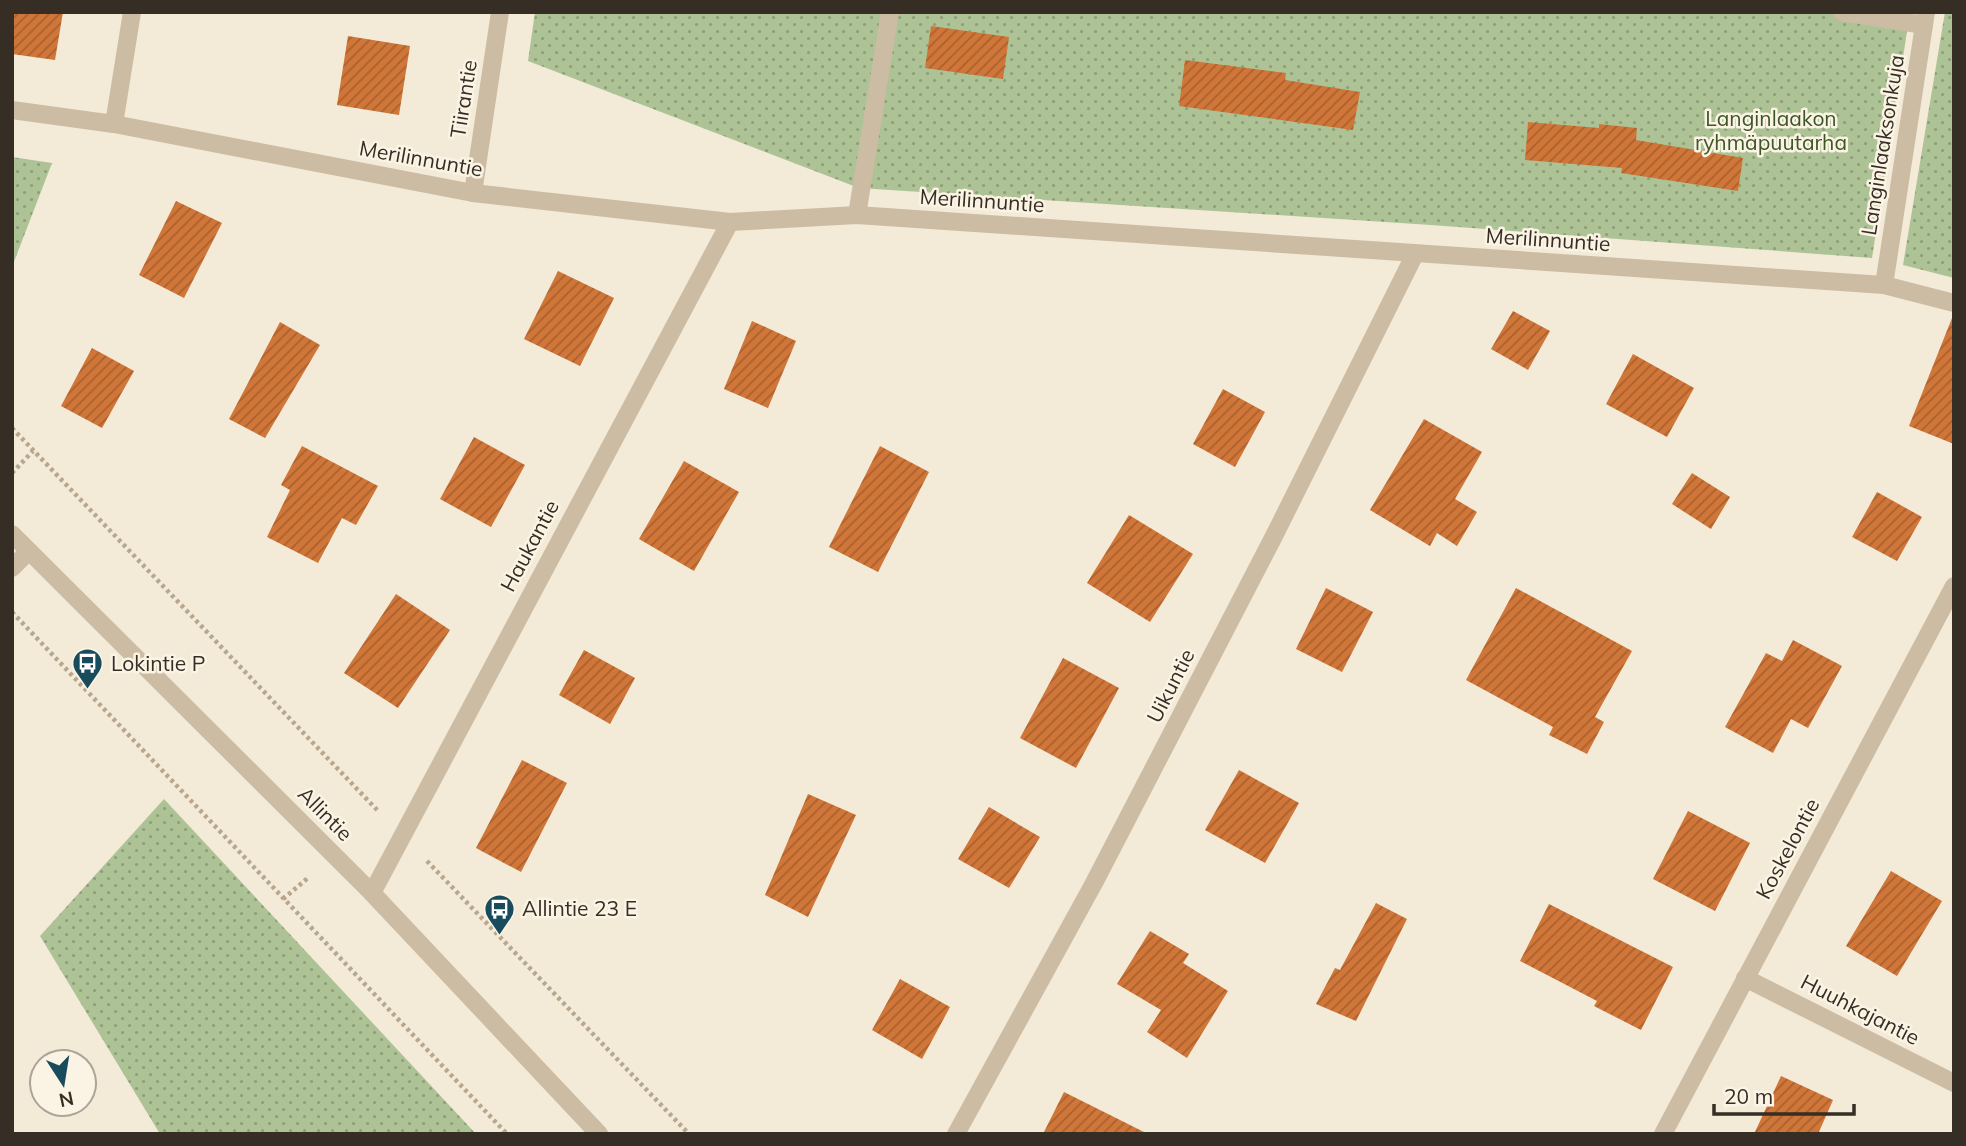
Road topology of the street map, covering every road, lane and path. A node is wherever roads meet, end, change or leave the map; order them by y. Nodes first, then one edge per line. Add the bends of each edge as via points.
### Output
1 (132, 12) edge
2 (500, 12) edge
3 (890, 12) edge
4 (1842, 12) edge
5 (1925, 19) edge
6 (12, 110) edge
7 (114, 124) junction
8 (473, 193) junction
9 (857, 215) junction
10 (730, 222) junction
11 (1415, 254) junction
12 (1884, 285) junction
13 (1954, 303) edge
14 (12, 428) edge
15 (33, 451) junction
16 (12, 473) edge
17 (12, 534) edge
18 (28, 552) junction
19 (12, 568) edge
20 (1954, 586) edge
21 (12, 612) edge
22 (402, 835) junction
23 (372, 893) junction
24 (1745, 978) junction
25 (1954, 1083) edge
26 (507, 1134) edge
27 (598, 1134) edge
28 (689, 1134) edge
29 (956, 1134) edge
30 (1663, 1134) edge

1 - 7 street
2 - 8 street, Tiirantie
3 - 9 street
4 - 5 street
5 - 12 street, Langinlaaksonkuja
6 - 7 street, Merilinnuntie
7 - 8 street, Merilinnuntie
8 - 10 street, Merilinnuntie
9 - 10 street, Merilinnuntie
9 - 11 street, Merilinnuntie
10 - 22 street, Haukantie
11 - 12 street, Merilinnuntie
11 - 29 street, Uikuntie via 1101,871
12 - 13 street, Merilinnuntie
14 - 15 path
15 - 16 path
15 - 22 path
17 - 18 street, Allintie
18 - 19 street
18 - 23 street, Allintie
20 - 24 street, Koskelontie
21 - 26 path
22 - 23 street, Haukantie
22 - 28 path
23 - 27 street, Allintie
24 - 25 street, Huuhkajantie
24 - 30 street, Koskelontie

